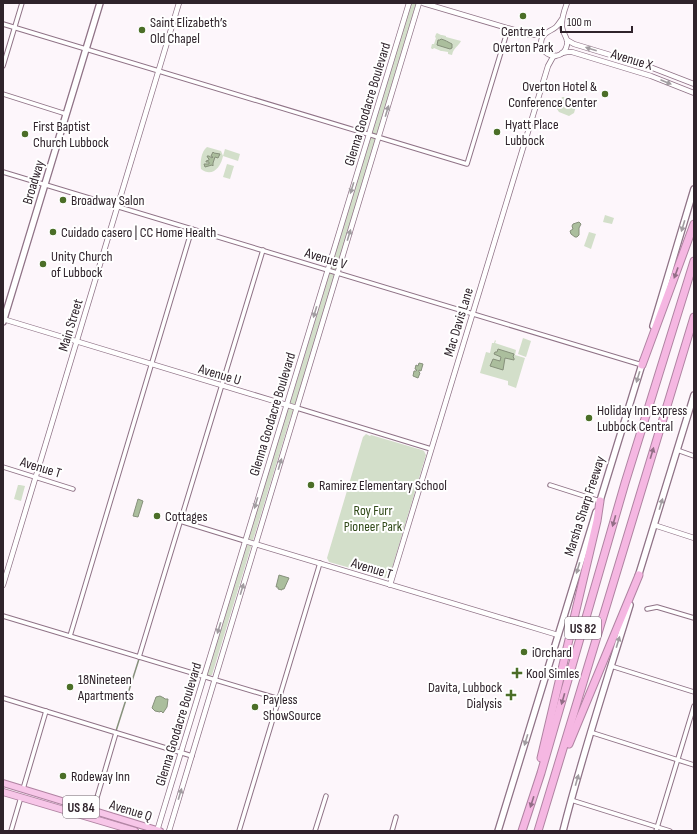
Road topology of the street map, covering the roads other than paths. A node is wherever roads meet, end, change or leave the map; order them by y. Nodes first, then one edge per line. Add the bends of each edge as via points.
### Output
1 (22, 3) edge
2 (100, 3) edge
3 (179, 3) edge
4 (409, 3) edge
5 (419, 3) edge
6 (423, 3) edge
7 (567, 3) edge
8 (562, 19) junction
9 (3, 24) edge
10 (15, 27) junction
11 (508, 29) junction
12 (552, 30) junction
13 (564, 34) junction
14 (530, 35) junction
15 (544, 35) junction
16 (567, 40) junction
17 (542, 45) junction
18 (86, 49) junction
19 (545, 52) junction
20 (562, 53) junction
21 (555, 56) junction
22 (3, 66) edge
23 (548, 66) junction
24 (159, 71) junction
25 (694, 84) edge
26 (694, 93) edge
27 (3, 94) edge
28 (66, 114) junction
29 (369, 135) junction
30 (378, 138) junction
31 (3, 172) edge
32 (45, 184) junction
33 (694, 189) edge
34 (118, 206) junction
35 (694, 224) edge
36 (192, 228) junction
37 (263, 250) junction
38 (694, 261) edge
39 (328, 270) junction
40 (338, 273) junction
41 (473, 314) junction
42 (694, 317) edge
43 (3, 320) edge
44 (77, 342) junction
45 (152, 364) junction
46 (642, 365) junction
47 (222, 386) junction
48 (694, 395) edge
49 (286, 405) junction
50 (297, 408) junction
51 (431, 449) junction
52 (677, 450) junction
53 (694, 456) edge
54 (3, 467) edge
55 (36, 477) junction
56 (550, 486) dead end
57 (73, 489) dead end
58 (600, 501) junction
59 (180, 521) junction
60 (654, 525) junction
61 (694, 538) edge
62 (245, 541) junction
63 (256, 544) junction
64 (320, 563) junction
65 (639, 575) junction
66 (390, 584) junction
67 (3, 585) edge
68 (647, 609) dead end
69 (3, 616) edge
70 (694, 618) edge
71 (558, 635) junction
72 (70, 636) junction
73 (139, 657) junction
74 (611, 666) junction
75 (204, 676) junction
76 (215, 680) junction
77 (694, 692) edge
78 (3, 698) edge
79 (279, 699) junction
80 (694, 706) edge
81 (46, 712) junction
82 (590, 732) junction
83 (116, 733) junction
84 (181, 752) junction
85 (192, 756) junction
86 (678, 760) junction
87 (694, 765) edge
88 (541, 774) junction
89 (3, 783) edge
90 (553, 783) junction
91 (3, 787) edge
92 (23, 789) junction
93 (3, 792) edge
94 (326, 796) dead end
95 (21, 797) junction
96 (55, 799) junction
97 (571, 800) junction
98 (92, 811) junction
99 (396, 817) dead end
100 (656, 829) edge
101 (11, 831) edge
102 (135, 831) edge
103 (158, 831) edge
104 (169, 831) edge
105 (239, 831) edge
106 (315, 831) edge
107 (392, 831) edge
108 (498, 831) edge
109 (522, 831) edge
110 (538, 831) edge
111 (563, 831) edge
112 (670, 831) edge

1 - 10 street
2 - 18 main road, Broadway
3 - 24 street, Main Street
4 - 29 street, Glenna Goodacre Boulevard
30 -> 5 street, Glenna Goodacre Boulevard
6 - 11 street
7 - 8 street
8 - 12 street
8 - 13 street
9 - 10 street
10 - 18 street
10 - 22 street
11 - 14 street
11 - 30 street via 467,164
12 - 13 street
12 - 15 street
13 - 16 street
14 - 15 street
14 - 17 street
15 - 17 street
16 - 20 street via 566,49
25 -> 16 street, Avenue X
17 - 19 street
18 - 24 street
18 - 28 main road, Broadway
19 - 21 street
19 - 23 street
20 - 21 street
20 -> 26 street, Avenue X via 572,52 651,76
21 - 23 street
23 - 41 street, Mac Davis Lane
24 - 29 street
24 - 34 street, Main Street
27 - 28 street
28 - 32 main road, Broadway
29 - 30 street
29 -> 39 street, Glenna Goodacre Boulevard
40 -> 30 street, Glenna Goodacre Boulevard
31 - 32 street, Avenue V
32 - 34 street, Avenue V
32 - 43 main road, Broadway
33 -> 46 main road, Marsha Sharp Freeway
34 - 36 street, Avenue V
34 - 44 street, Main Street
35 -> 46 highway
36 - 37 street, Avenue V
36 - 45 street
37 - 39 street, Avenue V
37 - 47 street
38 -> 88 highway, US 82 via 625,483
39 - 40 street, Avenue V
39 -> 49 street, Glenna Goodacre Boulevard
40 - 41 street, Avenue V
40 - 50 street, Glenna Goodacre Boulevard
41 - 46 street, Avenue V
41 - 51 street, Mac Davis Lane
90 -> 42 highway, US 82
43 - 44 street, Avenue U
44 - 45 street, Avenue U
44 - 55 street, Main Street
45 - 47 street, Avenue U
45 - 72 street
46 -> 58 main road, Marsha Sharp Freeway
47 - 49 street, Avenue U
47 - 59 street
48 - 52 main road
49 - 50 street, Avenue U
49 -> 62 street, Glenna Goodacre Boulevard
50 - 51 street, Avenue U
63 -> 50 street, Glenna Goodacre Boulevard
51 - 66 street, Mac Davis Lane
52 - 53 street
60 -> 52 main road
54 - 55 street, Avenue T
55 - 57 street, Avenue T
55 - 67 street, Main Street
56 - 58 street
58 -> 71 main road, Marsha Sharp Freeway
58 - 88 highway via 541,759
59 - 62 street, Avenue T
59 - 73 street
60 - 61 street
60 - 65 main road
62 - 63 street, Avenue T
62 -> 75 street, Glenna Goodacre Boulevard
63 - 64 street, Avenue T
76 -> 63 street, Glenna Goodacre Boulevard
64 - 66 street, Avenue T
64 - 79 street
74 -> 65 main road
65 - 90 highway
66 - 71 street, Avenue T
68 - 70 street via 657,607
69 - 72 street
71 -> 108 main road, Marsha Sharp Freeway
72 - 73 street
73 - 75 street
74 - 77 street
74 - 82 main road
75 - 76 street
75 - 84 street, Glenna Goodacre Boulevard
76 - 79 street
76 - 85 street, Glenna Goodacre Boulevard
78 - 81 street
79 - 105 street
80 - 86 street
81 - 83 street
81 - 92 street
82 - 86 street
97 -> 82 main road
83 - 84 street
83 - 98 street
84 - 85 street
84 - 103 street, Glenna Goodacre Boulevard
104 -> 85 street, Glenna Goodacre Boulevard
86 - 87 street
86 - 100 street
88 -> 109 highway, US 82
89 - 92 highway, Avenue Q / US 84
90 - 110 highway, US 82
91 - 92 highway via 17,791
92 - 96 highway, Avenue Q / US 84
93 - 95 highway, Avenue Q / US 84
94 - 106 street
95 - 96 highway via 26,794 49,801
95 - 101 street
95 - 102 highway, Avenue Q / US 84
96 - 98 highway, Avenue Q / US 84
97 - 100 street
97 - 111 main road
98 - 103 highway, Avenue Q / US 84
99 - 107 street
100 - 112 street

